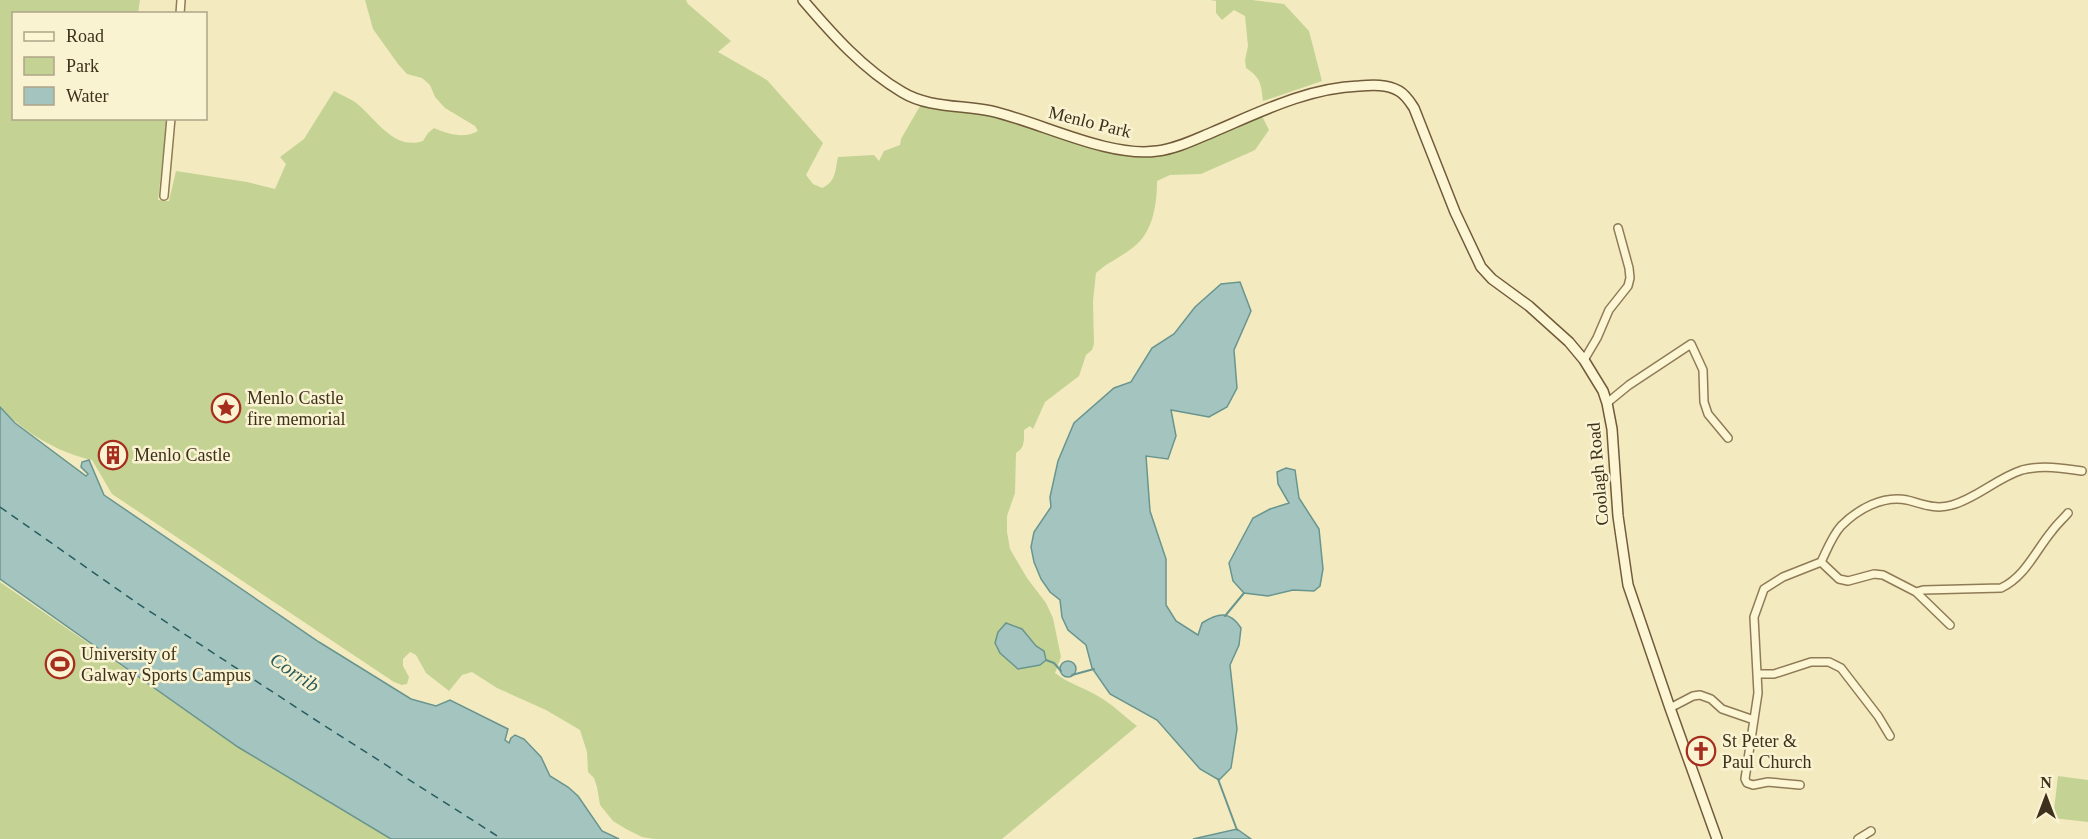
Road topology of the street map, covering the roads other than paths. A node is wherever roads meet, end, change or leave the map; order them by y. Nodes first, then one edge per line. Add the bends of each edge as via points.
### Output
1 (803, 0) edge
2 (1398, 90) joint
3 (171, 120) edge
4 (164, 196) dead end
5 (1618, 228) dead end
6 (1584, 360) junction
7 (1607, 403) junction
8 (1728, 438) dead end
9 (2082, 471) dead end
10 (2068, 513) dead end
11 (1821, 562) junction
12 (1916, 592) junction
13 (1950, 625) dead end
14 (1757, 674) junction
15 (1670, 708) junction
16 (1754, 720) junction
17 (1890, 736) dead end
18 (1800, 785) dead end
19 (1871, 831) dead end
20 (1717, 839) edge
21 (1859, 839) edge

1 - 2 street, Menlo Park via 852,54 915,99 991,112 1129,151 1158,151 1187,142 1273,106 1329,88 1369,85
2 - 6 street, Coolagh Road via 1414,108 1481,267 1549,323
3 - 4 street
5 - 6 street via 1629,268 1628,286 1609,310
6 - 7 street, Coolagh Road
7 - 8 street via 1691,344 1703,370 1708,414
7 - 15 street, Coolagh Road via 1627,576
9 - 11 street via 2024,470 1950,506 1880,501 1840,527
10 - 12 street via 2012,583 2001,588
11 - 12 street via 1839,579 1883,575
11 - 14 street via 1764,589 1754,617
12 - 13 street
14 - 16 street
14 - 17 street via 1829,662 1841,668
15 - 16 street via 1700,695 1722,709
15 - 20 street, Coolagh Road
16 - 18 street via 1747,783
19 - 21 street

